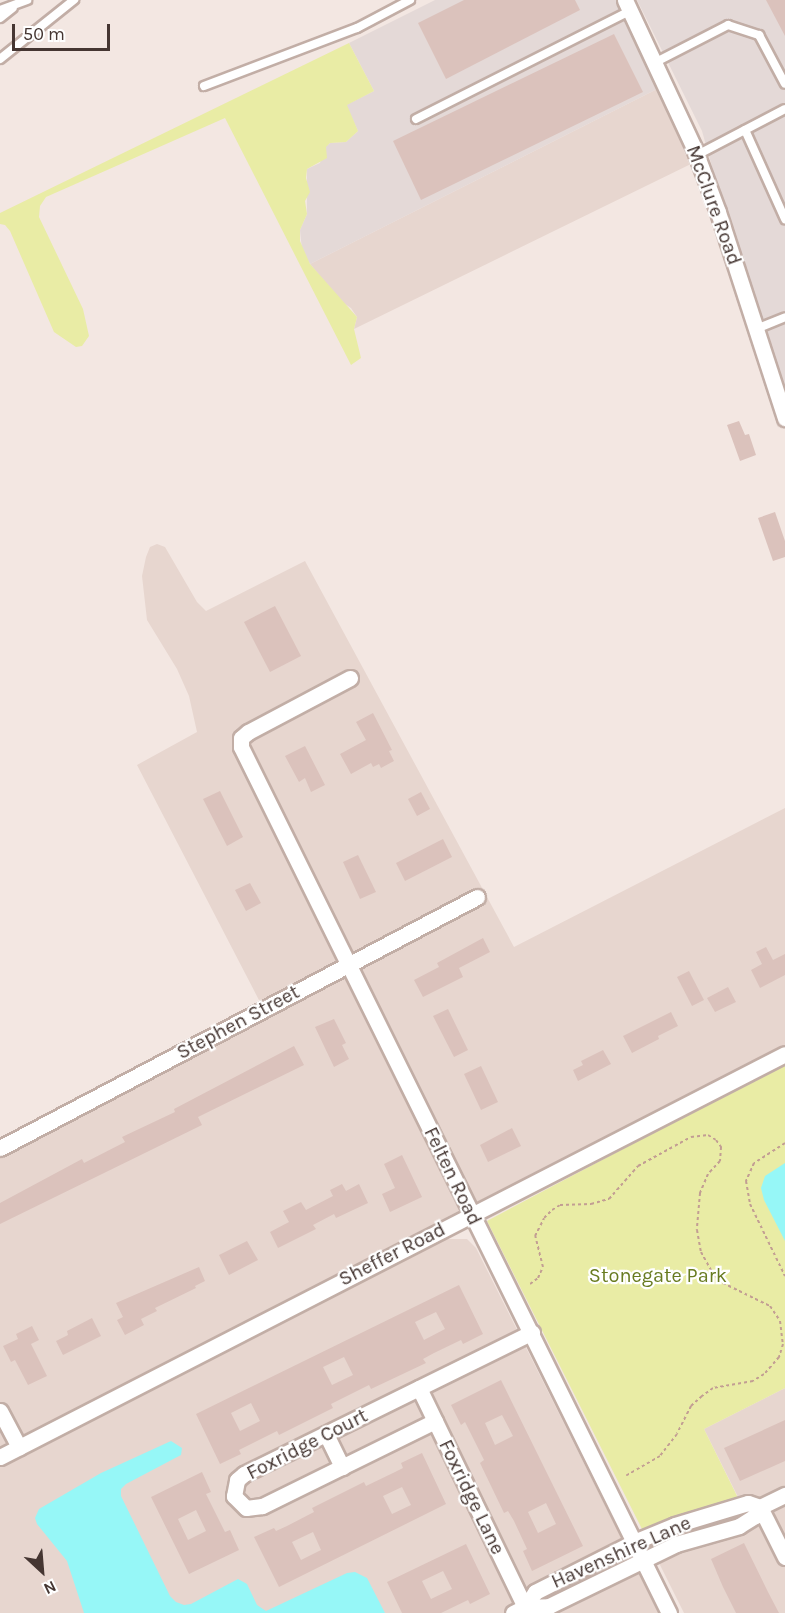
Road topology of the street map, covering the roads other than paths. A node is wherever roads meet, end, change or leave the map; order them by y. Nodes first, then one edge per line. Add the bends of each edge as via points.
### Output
1 (74, 0) edge
2 (410, 0) edge
3 (24, 1) edge
4 (627, 5) edge
5 (0, 10) edge
6 (0, 18) edge
7 (0, 59) edge
8 (656, 62) junction
9 (785, 84) edge
10 (204, 86) dead end
11 (784, 112) edge
12 (416, 119) dead end
13 (745, 130) junction
14 (697, 155) junction
15 (785, 219) edge
16 (785, 317) edge
17 (756, 329) junction
18 (785, 418) edge
19 (350, 678) dead end
20 (477, 897) dead end
21 (348, 963) junction
22 (785, 1054) edge
23 (0, 1148) edge
24 (471, 1214) junction
25 (532, 1332) junction
26 (419, 1388) junction
27 (0, 1411) edge
28 (435, 1421) junction
29 (326, 1434) junction
30 (19, 1447) junction
31 (0, 1457) edge
32 (342, 1467) junction
33 (785, 1495) edge
34 (760, 1507) junction
35 (634, 1542) junction
36 (785, 1557) edge
37 (643, 1560) junction
38 (519, 1610) edge
39 (669, 1613) edge

1 - 7 lane
2 - 10 lane via 357,28
3 - 5 lane
3 - 6 lane
4 - 8 street, McClure Road
4 - 12 lane
8 - 9 lane via 728,25 759,34
8 - 14 street, McClure Road
11 - 13 lane
13 - 14 lane
13 - 15 lane
14 - 17 street, McClure Road
16 - 17 lane
17 - 18 street, McClure Road
19 - 21 street, Felten Road via 241,738 241,747
20 - 21 street, Stephen Street
21 - 23 street, Stephen Street
21 - 24 street, Felten Road
22 - 24 street, Sheffer Road
24 - 25 street, Felten Road
24 - 30 street, Sheffer Road
25 - 26 street, Foxridge Court
25 - 35 street, Felten Road
26 - 28 street, Foxridge Lane
26 - 29 street, Foxridge Court
27 - 30 street
28 - 32 street, Foxridge Court
28 - 38 street, Foxridge Lane
29 - 32 street
29 - 32 street, Foxridge Court via 244,1474 237,1480 234,1496 246,1508 255,1509
30 - 31 street, Sheffer Road
33 - 34 street, Havenshire Lane
34 - 35 street, Havenshire Lane via 747,1503
34 - 36 street
34 - 37 street, Havenshire Lane via 755,1516 739,1526 690,1538
35 - 37 street, Felten Road
35 - 38 street, Havenshire Lane via 535,1592
37 - 38 street, Havenshire Lane via 549,1606
37 - 39 street, Felten Road

